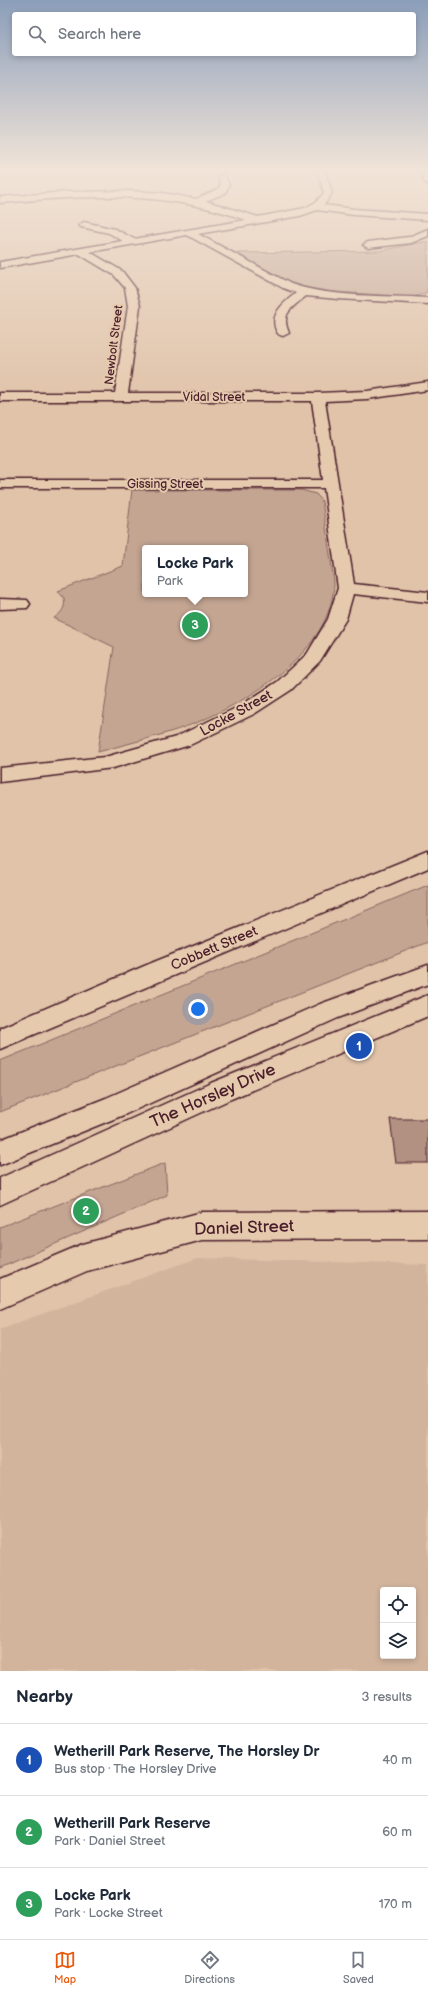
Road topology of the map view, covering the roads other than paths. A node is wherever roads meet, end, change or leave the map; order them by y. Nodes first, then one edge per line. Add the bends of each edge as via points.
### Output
1 (97, 248) edge
2 (217, 248) edge
3 (80, 251) junction
4 (0, 265) edge
5 (304, 292) junction
6 (428, 301) edge
7 (283, 333) dead end
8 (428, 386) edge
9 (0, 397) edge
10 (121, 397) junction
11 (318, 397) junction
12 (0, 484) edge
13 (330, 484) junction
14 (346, 588) junction
15 (428, 597) edge
16 (0, 604) edge
17 (20, 604) dead end
18 (0, 775) edge
19 (428, 859) edge
20 (428, 974) edge
21 (428, 1005) edge
22 (0, 1039) edge
23 (0, 1153) edge
24 (0, 1192) edge
25 (428, 1225) edge
26 (0, 1294) edge

1 - 3 street
2 - 5 street via 287,286
3 - 4 street
3 - 10 street, Newbolt Street via 118,273 130,288 134,306
5 - 6 street
5 - 7 street via 282,314 279,323
8 - 11 street, Vidal Street via 367,395
9 - 10 street, Vidal Street
10 - 11 street, Vidal Street
11 - 13 street, Locke Street
12 - 13 street, Gissing Street
13 - 14 street, Locke Street
14 - 15 street
14 - 18 street, Locke Street via 337,619 314,657 284,686 247,710 183,741 106,763
16 - 17 street
19 - 22 street, Cobbett Street
20 - 23 street, The Horsley Drive via 329,1011 116,1106
21 - 24 street, The Horsley Drive via 221,1091
25 - 26 street, Daniel Street via 202,1226 83,1258

